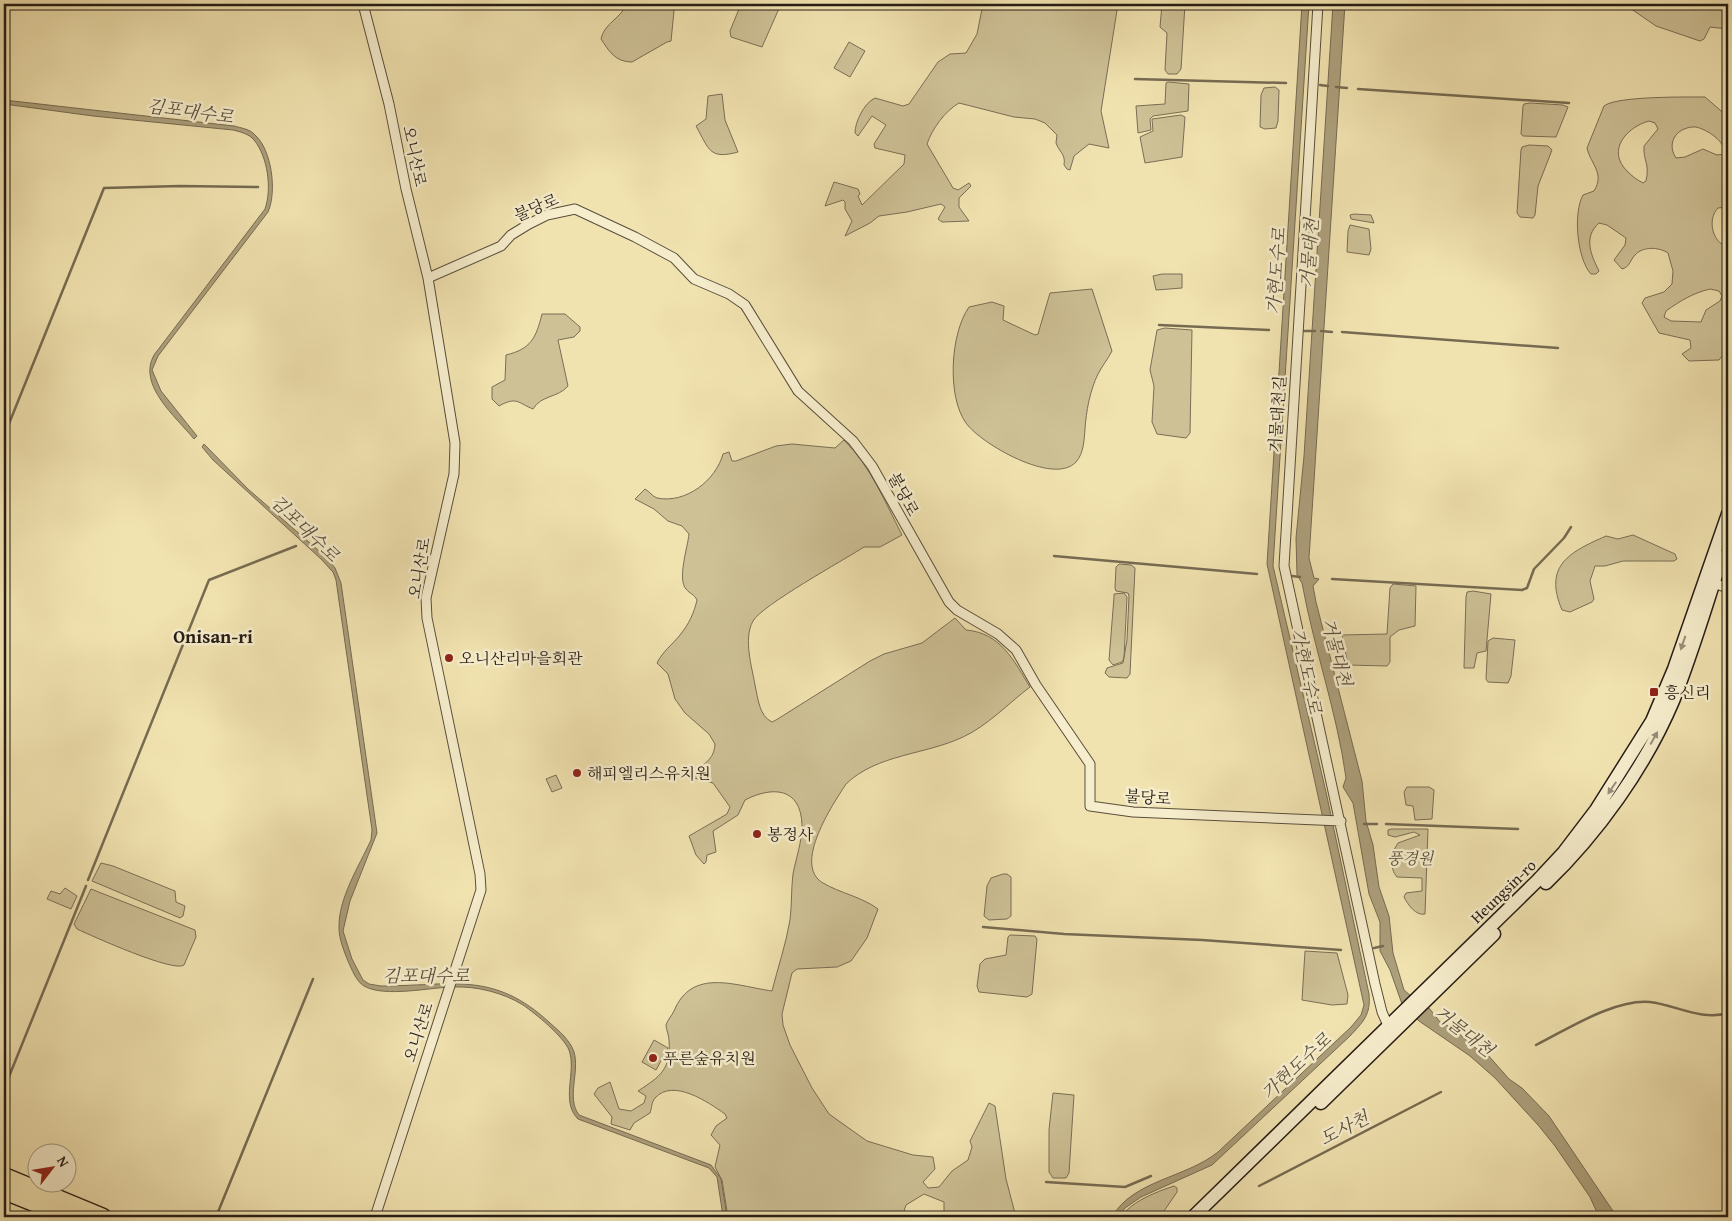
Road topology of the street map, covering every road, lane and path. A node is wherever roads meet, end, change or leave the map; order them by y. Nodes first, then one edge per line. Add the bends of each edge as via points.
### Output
1 (363, 4) edge
2 (1318, 4) edge
3 (428, 278) junction
4 (1728, 514) edge
5 (1728, 538) edge
6 (1713, 583) junction
7 (1728, 588) edge
8 (1341, 821) junction
9 (1426, 995) junction
10 (1390, 1031) junction
11 (4, 1176) edge
12 (4, 1191) edge
13 (69, 1217) edge
14 (103, 1217) edge
15 (375, 1217) edge
16 (1193, 1217) edge
17 (1205, 1217) edge

1 - 3 street, 오니산로
2 - 8 street, 거물대천길 via 1284,566
3 - 8 street, 불당로 via 501,246 528,224 575,208 674,258 694,279 745,305 798,391 852,441 872,466 949,602 998,634 1016,650 1090,764 1090,806 1133,812
3 - 15 street, 오니산로 via 456,458 429,579 427,618 481,890
4 -> 9 main road, Heungsin-ro via 1665,693 1620,776 1582,831 1552,866
5 - 6 main road, Heungsin-ro
6 - 7 street
9 -> 6 main road, Heungsin-ro via 1568,862 1613,806 1672,702
8 - 10 street via 1375,984
9 - 10 main road
10 - 16 main road
10 - 17 main road
11 - 14 highway
12 - 13 highway

